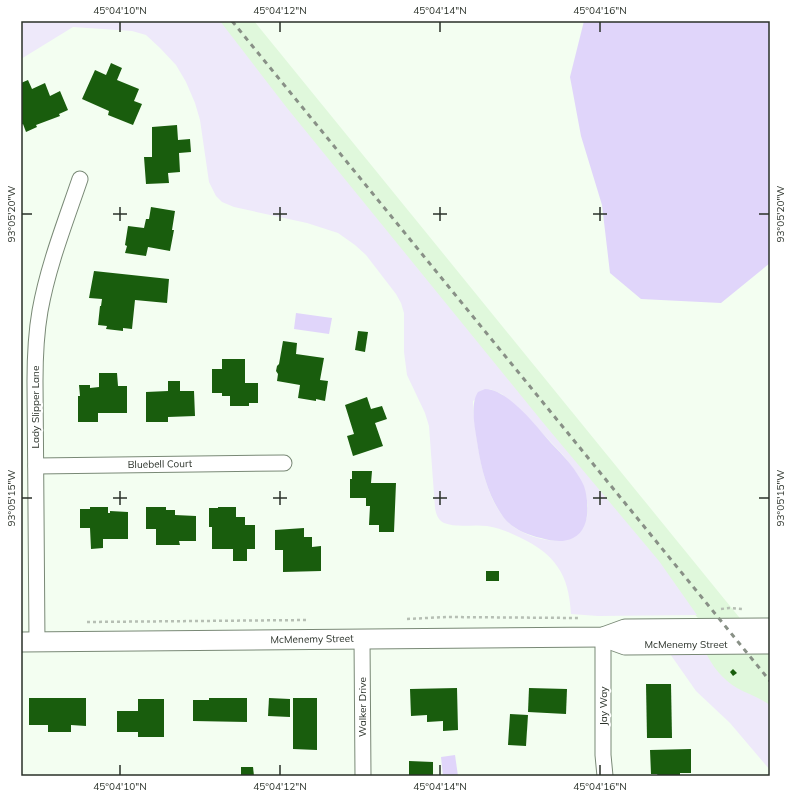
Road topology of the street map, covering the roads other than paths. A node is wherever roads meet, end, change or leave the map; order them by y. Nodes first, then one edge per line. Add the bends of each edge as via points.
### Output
1 (80, 179) dead end
2 (284, 463) dead end
3 (36, 466) junction
4 (770, 628) edge
5 (603, 637) junction
6 (362, 639) junction
7 (29, 642) edge
8 (770, 644) edge
9 (363, 776) edge
10 (605, 776) edge

1 - 3 street, Lady Slipper Lane via 51,266 40,313 35,363
2 - 3 street, Bluebell Court
3 - 7 street, Lady Slipper Lane
4 - 5 street, McMenemy Street via 625,629
5 - 6 street, McMenemy Street
5 - 8 street, McMenemy Street via 625,645
5 - 10 street, Jay Way
6 - 7 street, McMenemy Street
6 - 9 street, Walker Drive

